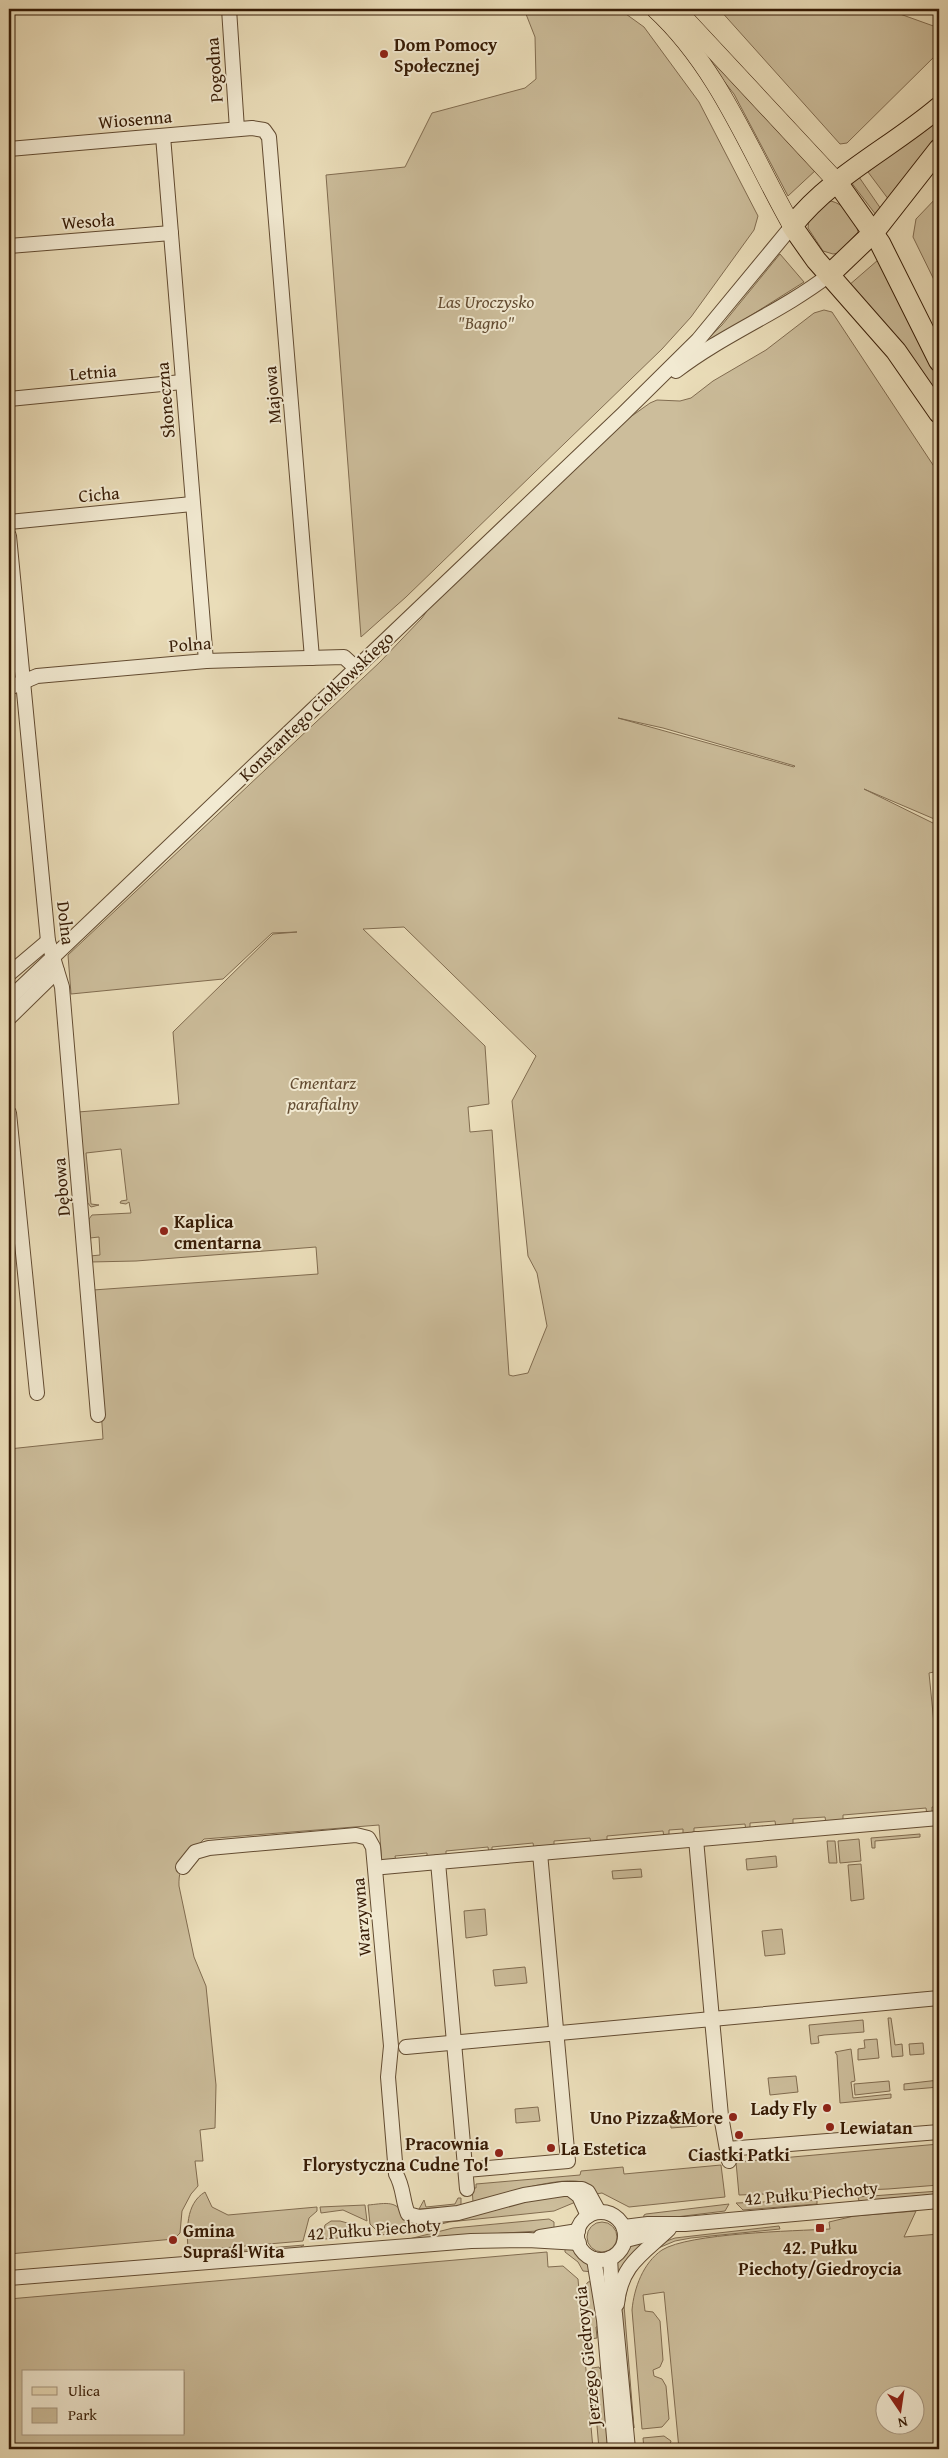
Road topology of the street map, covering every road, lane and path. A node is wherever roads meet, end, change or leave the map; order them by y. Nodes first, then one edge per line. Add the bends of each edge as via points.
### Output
1 (229, 9) edge
2 (655, 9) edge
3 (676, 9) edge
4 (939, 107) edge
5 (237, 129) junction
6 (264, 130) joint
7 (163, 136) junction
8 (9, 149) edge
9 (939, 149) edge
10 (837, 182) junction
11 (792, 226) junction
12 (874, 232) junction
13 (171, 234) junction
14 (9, 246) edge
15 (829, 275) junction
16 (939, 361) edge
17 (182, 382) junction
18 (9, 399) edge
19 (939, 413) edge
20 (623, 414) junction
21 (192, 504) junction
22 (9, 522) edge
23 (9, 536) edge
24 (312, 658) junction
25 (206, 661) junction
26 (356, 668) junction
27 (23, 682) junction
28 (9, 688) edge
29 (48, 941) junction
30 (52, 957) junction
31 (57, 971) junction
32 (9, 974) edge
33 (9, 998) edge
34 (9, 1018) edge
35 (9, 1113) edge
36 (37, 1393) dead end
37 (98, 1415) dead end
38 (939, 1818) edge
39 (696, 1839) junction
40 (540, 1853) junction
41 (438, 1862) junction
42 (183, 1867) dead end
43 (383, 1867) dead end
44 (939, 1998) edge
45 (712, 2018) junction
46 (557, 2033) junction
47 (455, 2043) junction
48 (406, 2047) dead end
49 (939, 2132) edge
50 (466, 2170) junction
51 (467, 2189) dead end
52 (939, 2201) edge
53 (594, 2214) junction
54 (685, 2224) junction
55 (669, 2229) junction
56 (625, 2233) junction
57 (578, 2237) junction
58 (610, 2258) junction
59 (594, 2259) junction
60 (9, 2278) edge
61 (616, 2314) junction
62 (615, 2449) edge
63 (628, 2449) edge

1 - 5 street, Pogodna
2 - 11 main road via 684,39 711,76
3 - 10 main road
4 - 10 highway
5 - 6 street, Wiosenna
5 - 7 street, Wiosenna
6 - 24 street, Majowa via 269,137 271,151
7 - 8 street, Wiosenna
7 - 13 street, Słoneczna
9 - 12 highway
10 - 11 highway via 821,194
10 - 12 highway
11 - 15 highway
11 - 20 street, Konstantego Ciołkowskiego via 698,340
12 - 15 highway
12 - 16 highway
13 - 14 street, Wesoła
13 - 17 street, Słoneczna
15 - 19 highway via 896,351
15 - 20 street, Konstantego Ciołkowskiego via 782,307 718,342
17 - 18 street, Letnia
17 - 21 street, Słoneczna
20 - 26 street, Konstantego Ciołkowskiego
21 - 22 street, Cicha
21 - 25 street, Słoneczna
23 - 27 street, Dolna
24 - 25 street, Polna
24 - 26 street, Polna via 344,657
25 - 27 street, Polna via 38,676
26 - 30 street, Konstantego Ciołkowskiego
27 - 28 street, Polna
27 - 29 street, Dolna
29 - 30 street, Dolna
29 - 32 street
30 - 31 street, Dębowa
30 - 33 street, Konstantego Ciołkowskiego
31 - 34 street
31 - 37 street, Dębowa via 62,987
35 - 36 street
38 - 39 street
39 - 40 street
39 - 45 street
40 - 41 street
40 - 46 street
41 - 43 street
41 - 47 street
42 - 53 street, Warzywna via 195,1852 209,1848 356,1835 363,1835 372,1842 391,2046 388,2077 396,2174 403,2186 408,2214 419,2217 470,2211 540,2192 570,2188
44 - 45 street
45 - 46 street
45 - 49 street via 728,2155
46 - 47 street
46 - 50 street via 568,2161
47 - 48 street
47 - 50 street
50 - 51 street
52 - 54 street, 42 Pułku Piechoty
53 - 56 street via 614,2216
53 - 57 street
54 - 55 street, 42 Pułku Piechoty
54 - 56 street, 42 Pułku Piechoty via 648,2224
55 - 56 street, 42 Pułku Piechoty
55 - 61 street via 629,2266 618,2294
56 - 58 street via 617,2255
57 - 59 street via 584,2252
57 - 60 street, 42 Pułku Piechoty via 400,2245
58 - 59 street
58 - 61 street, Jerzego Giedroycia
59 - 62 street, Jerzego Giedroycia via 604,2320
61 - 63 street, Jerzego Giedroycia

